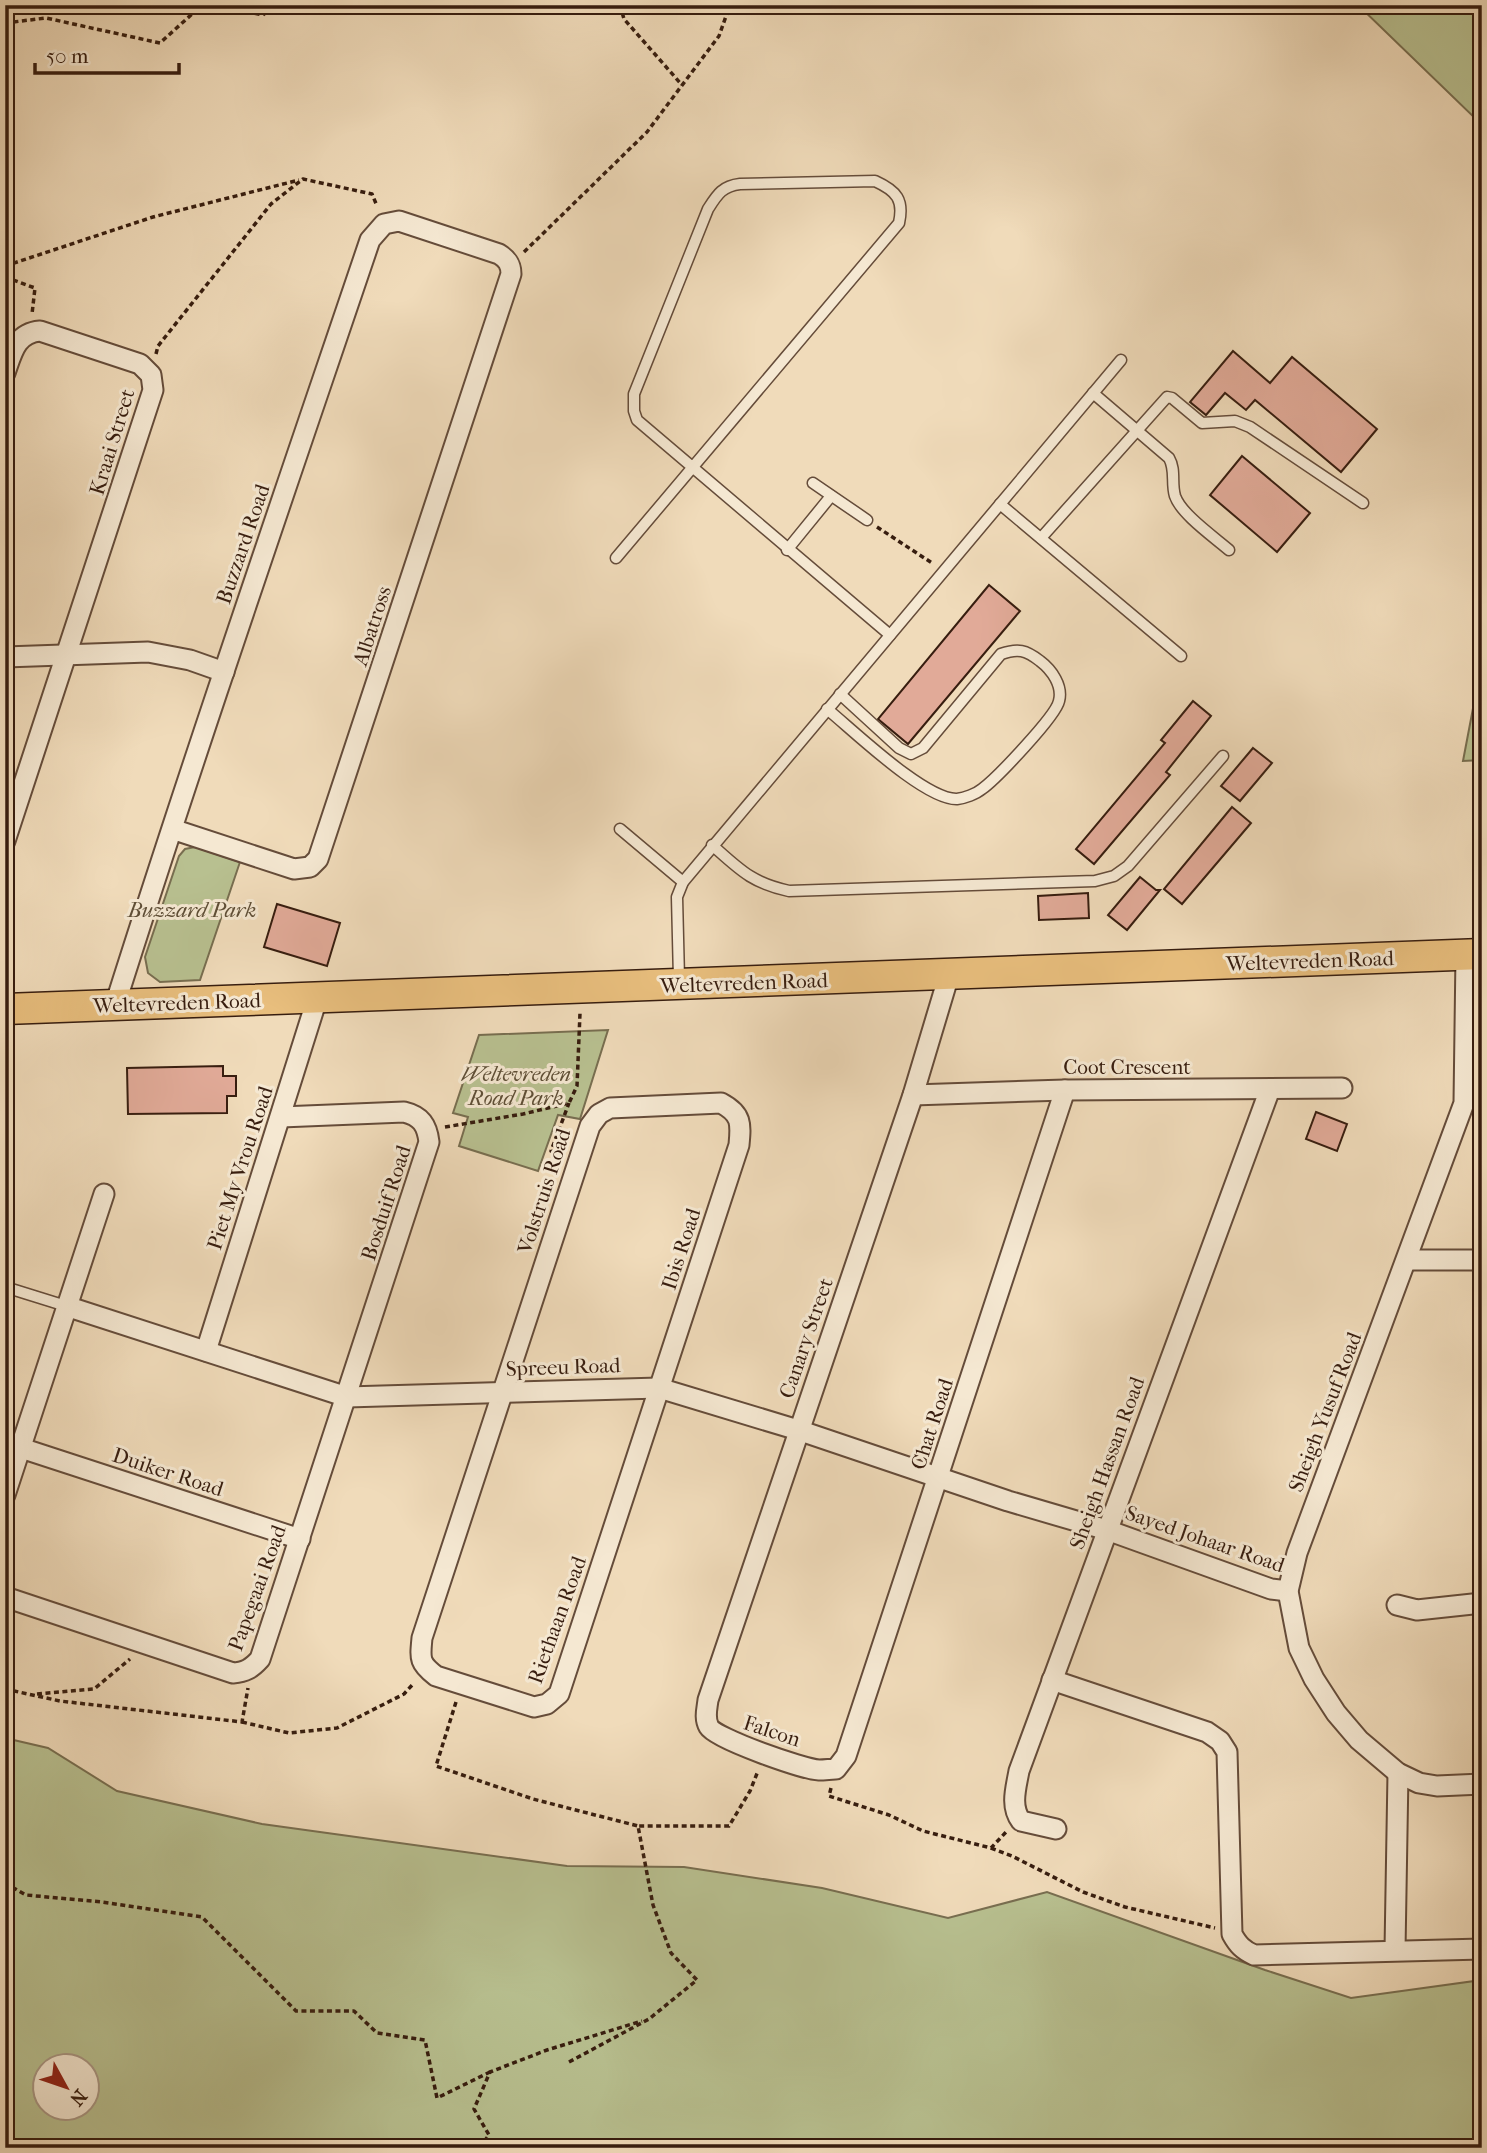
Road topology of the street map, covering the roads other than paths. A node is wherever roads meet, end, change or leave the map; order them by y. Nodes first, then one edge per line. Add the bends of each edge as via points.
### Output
1 (384, 224) joint
2 (1121, 360) dead end
3 (5, 373) edge
4 (1093, 393) junction
5 (1137, 430) junction
6 (692, 469) junction
7 (813, 483) dead end
8 (831, 496) junction
9 (1363, 503) dead end
10 (1000, 504) junction
11 (866, 520) road end
12 (1041, 538) junction
13 (787, 550) junction
14 (1229, 550) dead end
15 (616, 558) dead end
16 (890, 635) junction
17 (67, 655) junction
18 (1181, 656) dead end
19 (5, 657) edge
20 (224, 672) junction
21 (840, 694) junction
22 (827, 709) junction
23 (1223, 756) dead end
24 (172, 828) junction
25 (620, 829) dead end
26 (5, 841) edge
27 (712, 845) junction
28 (683, 881) junction
29 (1474, 955) edge
30 (949, 975) junction
31 (679, 985) junction
32 (317, 999) junction
33 (115, 1005) junction
34 (5, 1009) edge
35 (1342, 1088) dead end
36 (1270, 1089) junction
37 (1065, 1090) junction
38 (913, 1095) junction
39 (281, 1117) junction
40 (741, 1124) joint
41 (104, 1194) dead end
42 (1406, 1260) junction
43 (1482, 1260) edge
44 (10, 1289) edge
45 (66, 1306) junction
46 (206, 1351) junction
47 (659, 1388) junction
48 (502, 1391) junction
49 (347, 1397) junction
50 (798, 1430) junction
51 (21, 1448) junction
52 (939, 1476) junction
53 (5, 1495) edge
54 (1107, 1530) junction
55 (300, 1539) junction
56 (1289, 1591) junction
57 (5, 1597) edge
58 (1482, 1603) edge
59 (1397, 1605) dead end
60 (1052, 1680) junction
61 (705, 1716) joint
62 (836, 1769) joint
63 (1398, 1773) junction
64 (1482, 1784) edge
65 (1056, 1829) dead end
66 (1482, 1949) edge
67 (1395, 1950) junction

1 - 20 street, Buzzard Road via 370,240
1 - 24 street, Albatross via 399,221 499,254 508,262 511,274 318,859 310,867 295,869
2 - 4 lane
3 - 17 street, Kraai Street via 16,343 31,332 45,331 134,361 149,373 153,385
4 - 5 lane
4 - 10 lane
5 - 9 lane via 1170,397 1202,423 1234,421 1250,427
5 - 12 lane
5 - 14 lane via 1171,461 1177,501
6 - 6 lane via 637,420 634,402 708,209 720,191 740,184 876,181 889,187 902,210 899,223
6 - 13 lane
6 - 15 lane
7 - 8 lane
8 - 11 lane
8 - 13 lane
10 - 12 lane
10 - 16 lane
12 - 18 lane
13 - 16 lane
16 - 21 lane
17 - 19 street
17 - 20 street via 159,653
17 - 26 street, Kraai Street
20 - 24 street, Buzzard Road
21 - 22 lane
21 - 22 lane via 911,754 923,748 1002,654 1011,650 1028,651 1046,665 1059,685 1060,699 1054,713 993,779 974,794 958,799 940,796 918,784
22 - 27 lane
23 - 27 lane via 1128,866 1094,881 789,891 765,886
24 - 33 street, Buzzard Road
25 - 28 lane
27 - 28 lane
28 - 31 lane via 677,897
29 - 30 main road, Weltevreden Road
29 - 42 street, Sheigh Yusuf Road via 1464,1103
30 - 31 main road, Weltevreden Road
30 - 38 street, Canary Street
31 - 32 main road, Weltevreden Road
32 - 33 main road, Weltevreden Road
32 - 39 street, Piet My Vrou Road
33 - 34 main road, Weltevreden Road
35 - 36 street, Coot Crescent
36 - 37 street, Coot Crescent
36 - 54 street, Sheigh Hassan Road
37 - 38 street, Coot Crescent
37 - 52 street, Chat Road
38 - 50 street, Canary Street
39 - 46 street, Piet My Vrou Road
39 - 49 street, Bosduif Road via 404,1112 414,1114 428,1129 426,1155
40 - 47 street, Ibis Road via 739,1145
40 - 48 street, Volstruis Road via 732,1109 721,1104 610,1108 594,1119
41 - 45 street
42 - 43 street
42 - 56 street, Sheigh Yusuf Road via 1297,1553
44 - 45 lane, Spreeu Road
45 - 46 street, Spreeu Road
45 - 51 street
46 - 49 street, Spreeu Road
47 - 48 street, Spreeu Road
47 - 48 street, Riethaan Road via 559,1694 534,1707 436,1676 420,1658 422,1638
47 - 50 street, Spreeu Road
48 - 49 street, Spreeu Road
49 - 55 street, Papegaai Road
50 - 52 street, Spreeu Road
50 - 61 street, Canary Street
51 - 53 street
51 - 55 street, Duiker Road
52 - 54 street, Spreeu Road
52 - 62 street, Chat Road via 846,1756
54 - 56 street, Sayed Johaar Road via 1271,1589
54 - 60 street, Sheigh Hassan Road
55 - 57 street, Papegaai Road via 265,1646 252,1667 243,1672 233,1673
56 - 63 street, Sheigh Yusuf Road via 1299,1648 1314,1679 1359,1740
58 - 59 street via 1418,1610
60 - 65 street, Sheigh Hassan Road via 1019,1771 1014,1803 1021,1821
60 - 67 street via 1207,1732 1220,1741 1227,1752 1232,1934 1237,1945 1254,1955
61 - 62 street, Falcon via 715,1734 730,1742 818,1770
63 - 64 street, Sheigh Yusuf Road via 1437,1786
63 - 67 street
66 - 67 street

